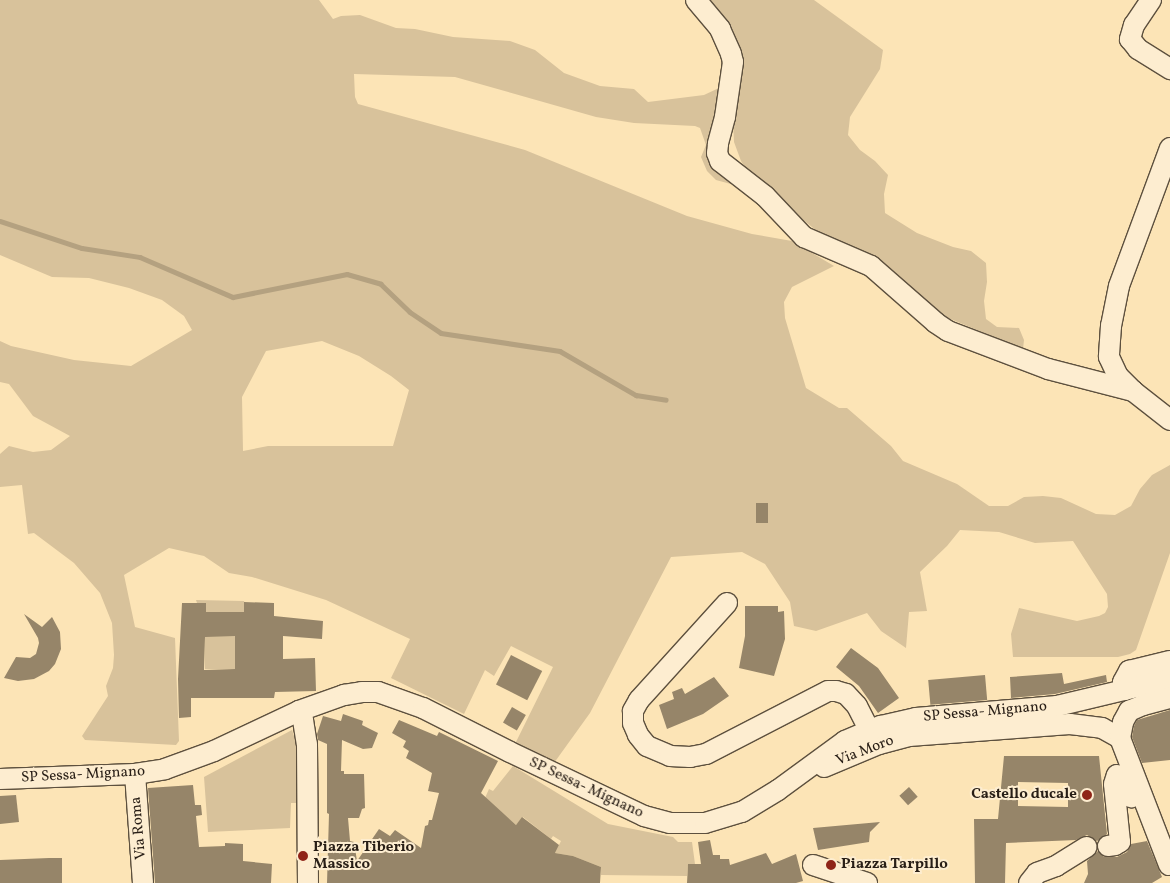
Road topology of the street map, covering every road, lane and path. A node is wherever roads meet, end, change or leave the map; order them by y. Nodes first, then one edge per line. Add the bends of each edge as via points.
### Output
1 (696, 0) edge
2 (1151, 0) edge
3 (1170, 68) edge
4 (1170, 148) edge
5 (1133, 391) junction
6 (1170, 420) edge
7 (727, 603) dead end
8 (1170, 661) edge
9 (1170, 679) edge
10 (1125, 690) junction
11 (1170, 698) edge
12 (299, 711) junction
13 (869, 730) junction
14 (1120, 738) junction
15 (135, 774) junction
16 (0, 779) edge
17 (790, 782) junction
18 (1155, 829) junction
19 (1108, 846) dead end
20 (1087, 847) dead end
21 (813, 865) dead end
22 (1169, 871) edge
23 (144, 883) edge
24 (308, 883) edge
25 (867, 883) edge
26 (1030, 883) edge

1 - 5 street via 720,29 733,62 718,144 720,161 765,196 804,236 871,266 948,331 1048,369
2 - 3 street via 1134,25 1130,39 1138,49
4 - 5 street via 1118,286 1112,317 1109,358 1113,370
5 - 6 street
7 - 13 street via 639,700 633,711 633,723 647,746 670,756 706,754 828,692 836,691 846,694 857,706
8 - 10 street via 1129,671 1123,682
9 - 10 street, SP Sessa- Mignano
10 - 13 street, SP Sessa- Mignano via 1043,708 904,719
11 - 14 street via 1129,711 1122,722
12 - 15 street, SP Sessa- Mignano via 185,763
12 - 17 street, SP Sessa- Mignano via 352,694 372,692 389,695 423,708 634,812 670,823 693,824 727,818
12 - 24 street via 307,744
13 - 17 street, SP Sessa- Mignano via 845,741
14 - 17 street, Via Moro via 1102,728 1070,724 909,736 878,744
14 - 18 street
15 - 16 street, SP Sessa- Mignano
15 - 23 street, Via Roma
18 - 19 street via 1147,831 1142,828 1126,781 1117,775 1114,784 1120,842
18 - 22 street
20 - 26 street via 1056,866 1037,873
21 - 25 street

